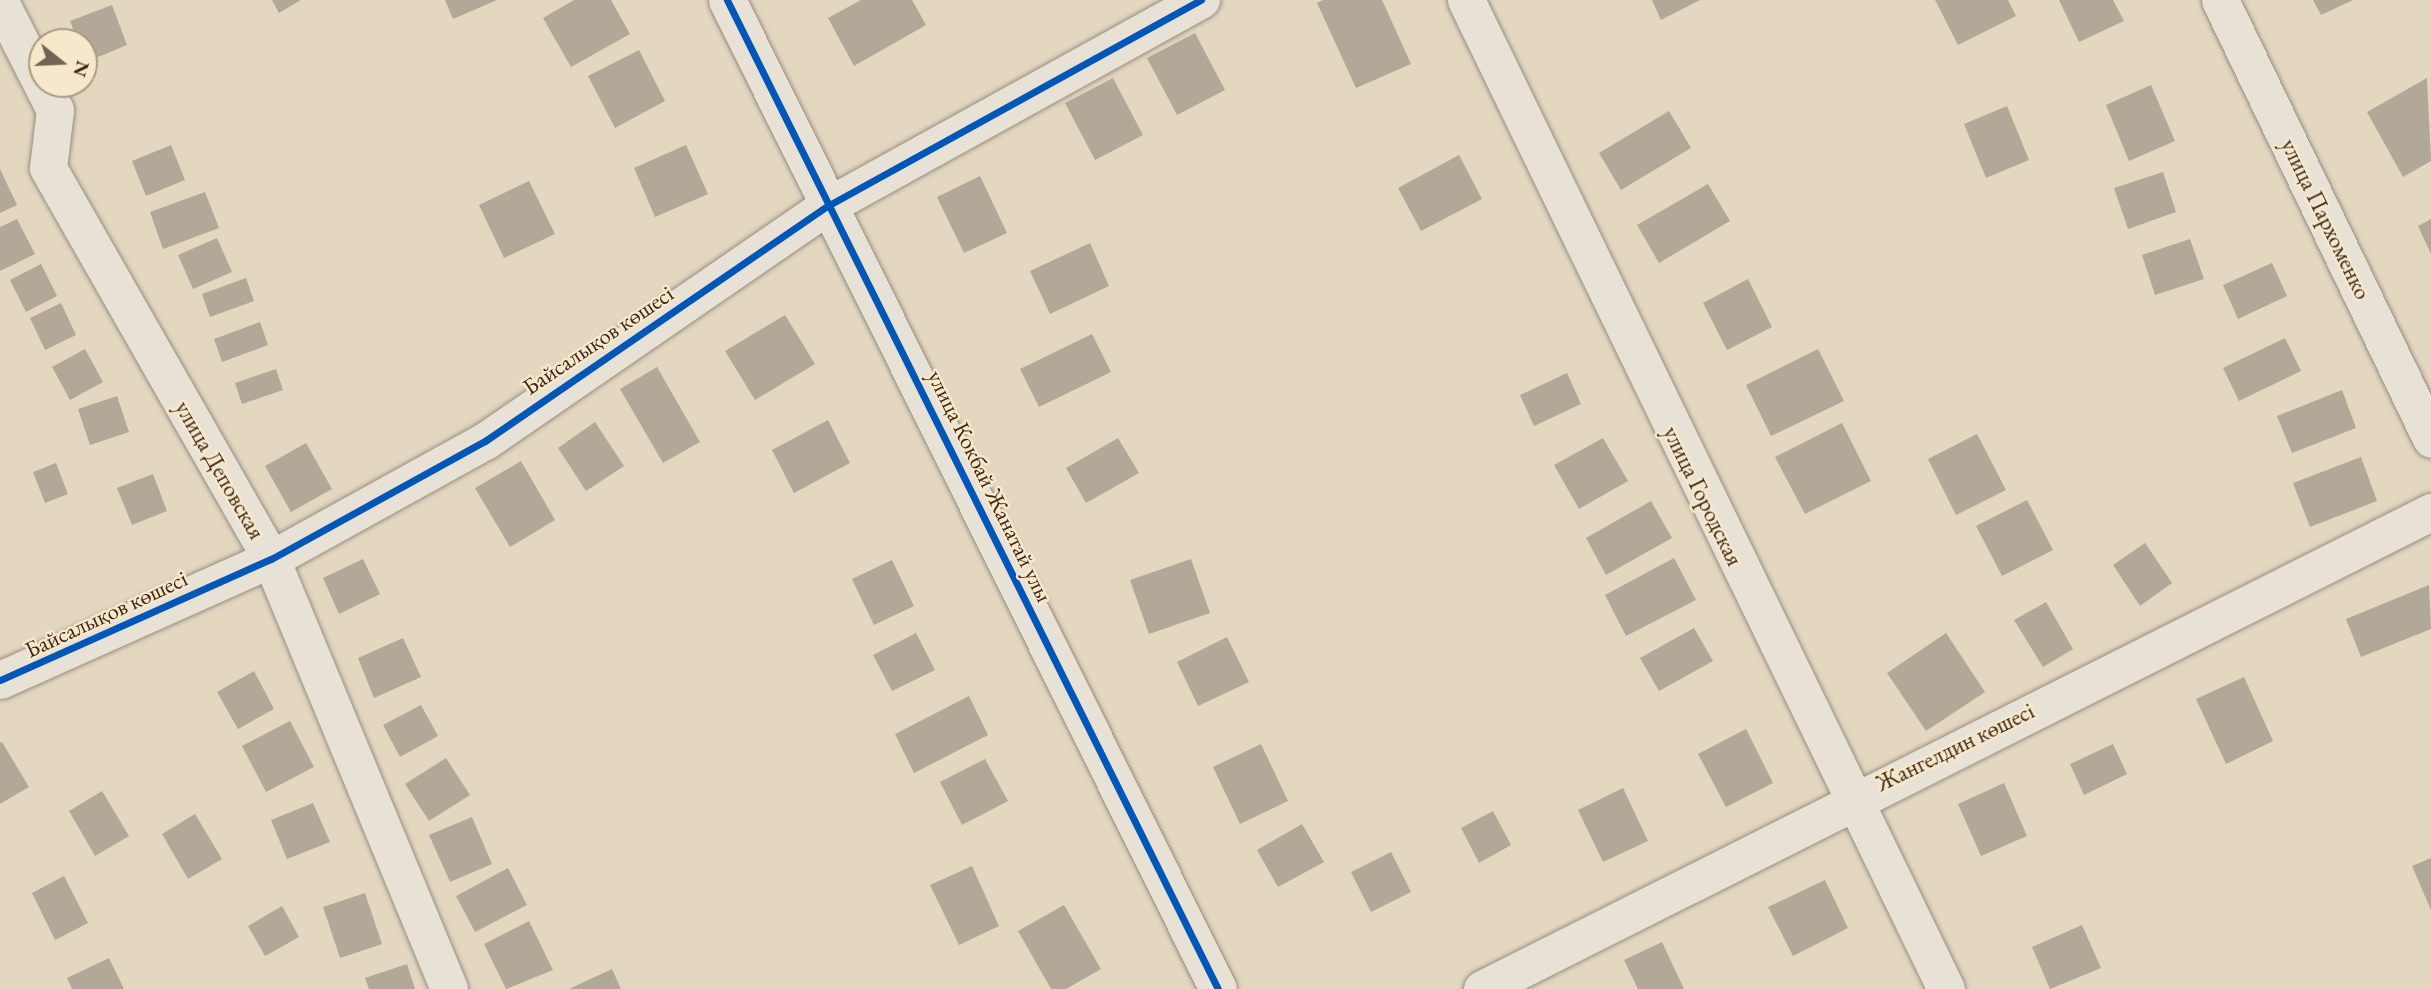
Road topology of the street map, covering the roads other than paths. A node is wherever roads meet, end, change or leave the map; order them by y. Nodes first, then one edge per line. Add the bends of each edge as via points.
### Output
1 (727, 0) edge
2 (1201, 0) edge
3 (1466, 0) edge
4 (2220, 0) edge
5 (0, 2) edge
6 (829, 205) junction
7 (2431, 439) edge
8 (2431, 512) edge
9 (271, 559) junction
10 (0, 680) edge
11 (1849, 800) junction
12 (449, 989) edge
13 (1218, 989) edge
14 (1482, 989) edge
15 (1946, 989) edge

1 - 6 street, улица Кокбай Жанатай улы
2 - 6 street, Байсалықов көшесі
3 - 11 street, улица Городская
4 - 7 street, улица Пархоменко
5 - 9 street, улица Деповская via 55,110 48,168
6 - 9 street, Байсалықов көшесі via 485,441
6 - 13 street, улица Кокбай Жанатай улы
8 - 11 street, Жангелдин көшесі
9 - 10 street, Байсалықов көшесі
9 - 12 street, улица Деповская
11 - 14 street, Жангелдин көшесі
11 - 15 street, улица Городская

